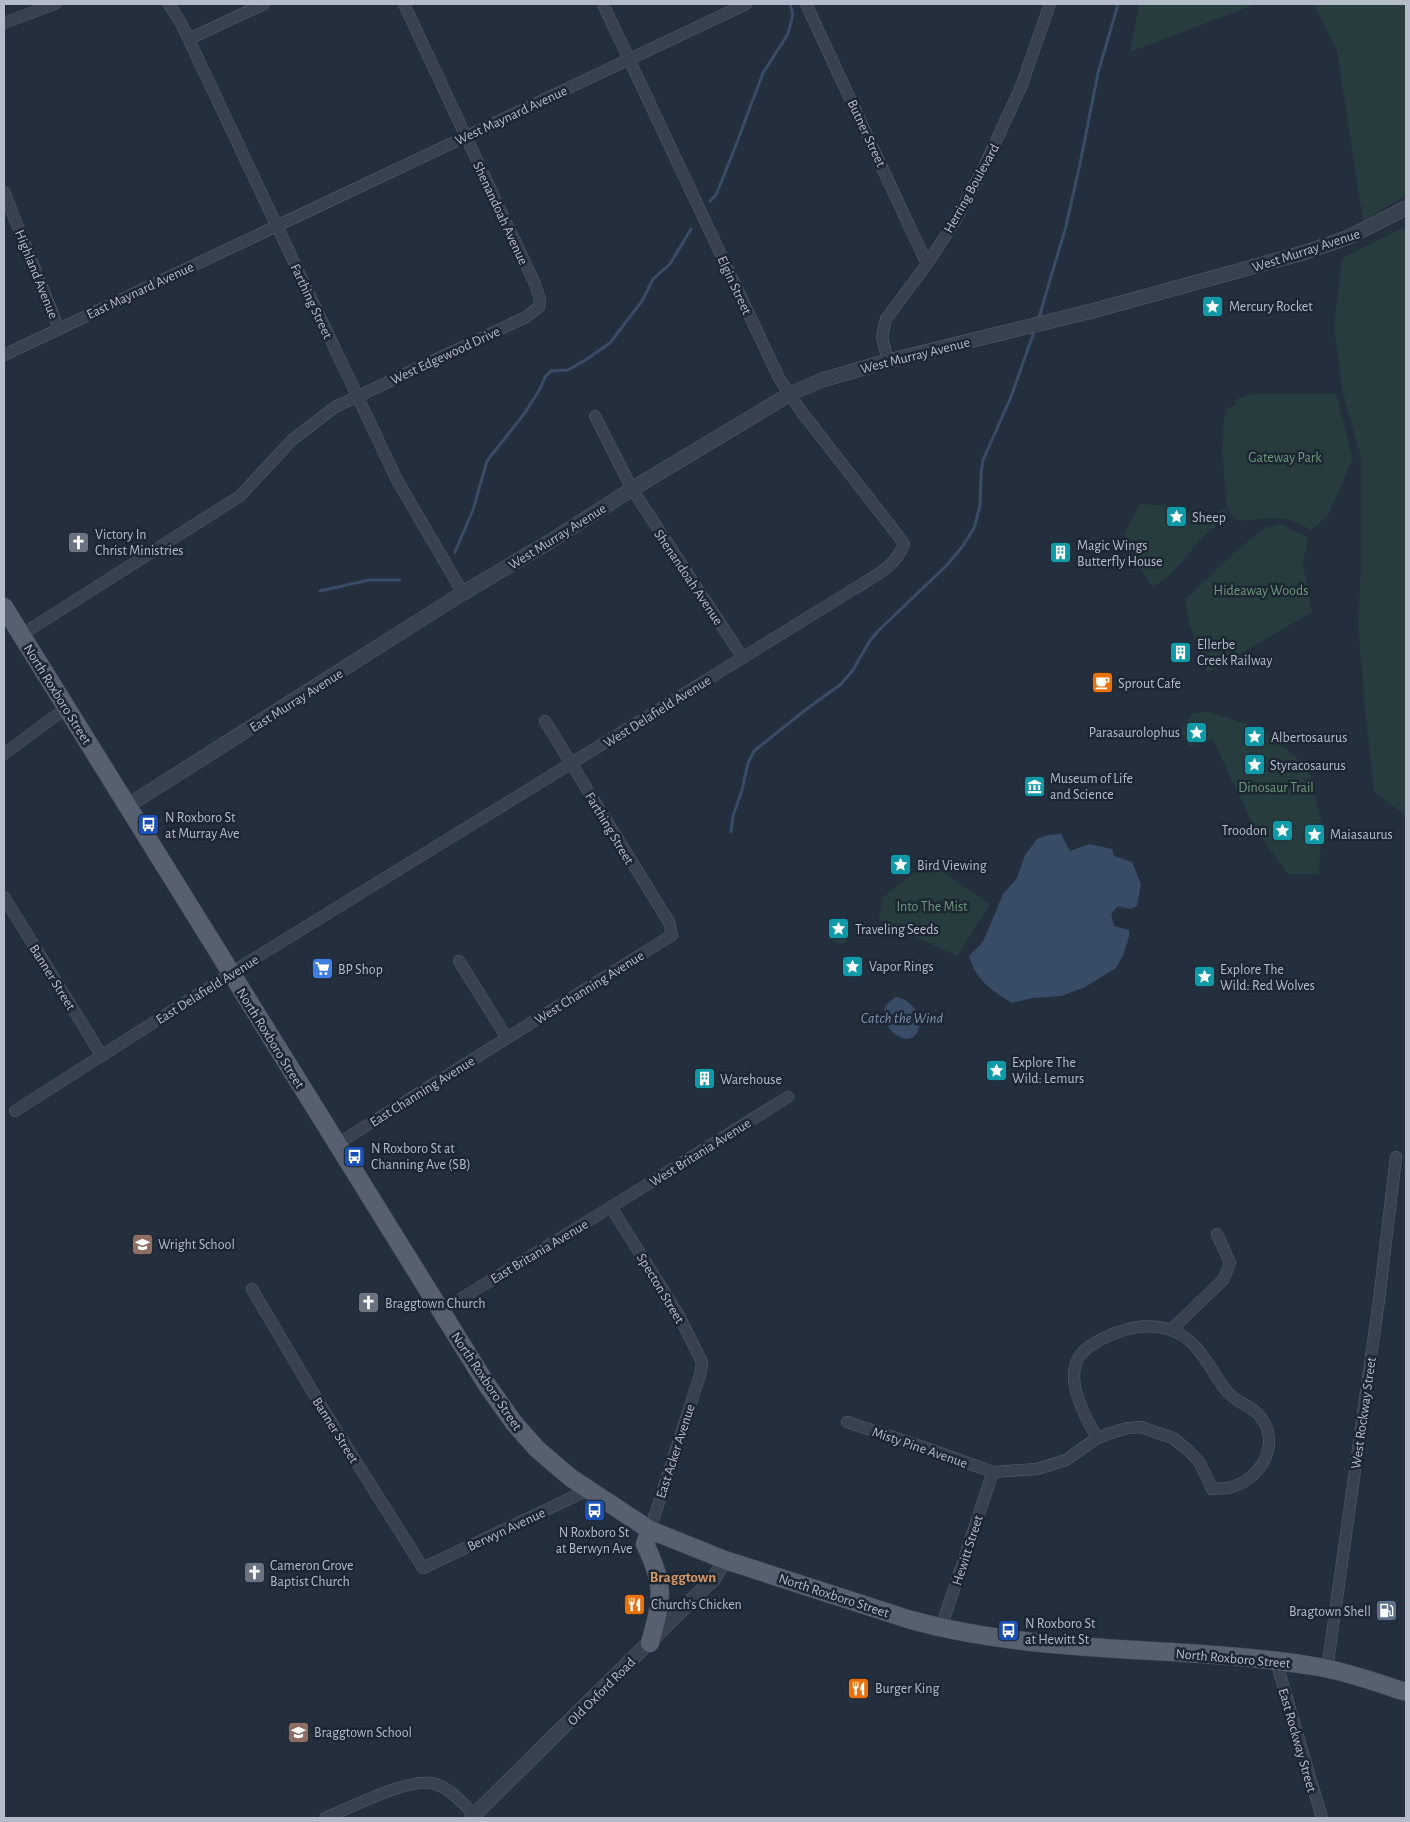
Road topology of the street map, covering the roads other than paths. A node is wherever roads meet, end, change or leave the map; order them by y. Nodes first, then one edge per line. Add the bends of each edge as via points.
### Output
1 (55, 4) edge
2 (169, 4) edge
3 (264, 4) edge
4 (404, 4) edge
5 (603, 4) edge
6 (746, 4) edge
7 (806, 4) edge
8 (1050, 4) edge
9 (4, 23) edge
10 (189, 39) junction
11 (629, 59) junction
12 (466, 136) junction
13 (4, 192) edge
14 (1406, 208) edge
15 (277, 226) junction
16 (927, 264) junction
17 (533, 312) joint
18 (59, 329) junction
19 (4, 354) edge
20 (888, 361) junction
21 (790, 394) junction
22 (357, 396) junction
23 (595, 416) dead end
24 (632, 489) junction
25 (904, 544) joint
26 (464, 593) junction
27 (4, 606) edge
28 (21, 634) junction
29 (743, 658) junction
30 (66, 708) junction
31 (545, 721) dead end
32 (4, 754) edge
33 (571, 763) junction
34 (127, 806) junction
35 (401, 868) joint
36 (4, 897) edge
37 (672, 936) joint
38 (459, 962) dead end
39 (231, 973) junction
40 (507, 1038) junction
41 (102, 1056) junction
42 (788, 1097) dead end
43 (15, 1111) dead end
44 (337, 1144) junction
45 (1396, 1157) dead end
46 (611, 1207) junction
47 (1216, 1234) dead end
48 (252, 1289) dead end
49 (441, 1311) junction
50 (1171, 1330) junction
51 (701, 1372) joint
52 (847, 1422) dead end
53 (1097, 1438) junction
54 (993, 1472) junction
55 (588, 1490) junction
56 (650, 1530) junction
57 (725, 1560) junction
58 (423, 1568) joint
59 (941, 1628) junction
60 (650, 1643) junction
61 (1276, 1661) junction
62 (1328, 1669) junction
63 (1406, 1692) edge
64 (474, 1817) edge
65 (325, 1818) edge
66 (1322, 1818) edge

1 - 9 street
2 - 10 street, Farthing Street
3 - 10 street
4 - 12 street, Shenandoah Avenue
5 - 11 street, Elgin Street
6 - 11 street, West Maynard Avenue
7 - 16 street, Butner Street
8 - 16 street, Herring Boulevard via 998,139 954,223
10 - 15 street, Farthing Street
11 - 12 street, West Maynard Avenue
11 - 21 street, Elgin Street via 779,378
12 - 15 street, West Maynard Avenue
12 - 17 street, Shenandoah Avenue via 535,284 540,300 539,307
13 - 18 street, Highland Avenue
14 - 20 street, West Murray Avenue via 1355,234 1303,254
15 - 18 street, East Maynard Avenue
15 - 22 street, Farthing Street
16 - 20 street, Herring Boulevard via 886,319 882,336
17 - 22 street, West Edgewood Drive
18 - 19 street, East Maynard Avenue
20 - 21 street, West Murray Avenue via 822,380
21 - 24 street, West Murray Avenue
21 - 25 street, Elgin Street
22 - 26 street, Farthing Street via 397,480
22 - 28 street, West Edgewood Drive via 335,407 292,440 240,496
23 - 24 street, Shenandoah Avenue
24 - 26 street, West Murray Avenue
24 - 29 street, Shenandoah Avenue
25 - 29 street, West Delafield Avenue via 889,566
26 - 34 street, East Murray Avenue
27 - 28 main road, North Roxboro Street
28 - 30 main road, North Roxboro Street
29 - 33 street, West Delafield Avenue
30 - 32 street
30 - 34 main road, North Roxboro Street
31 - 33 street, Farthing Street
33 - 35 street, West Delafield Avenue
33 - 37 street, Farthing Street via 669,922
34 - 39 main road, North Roxboro Street
35 - 39 street, East Delafield Avenue
36 - 41 street, Banner Street
37 - 40 street, West Channing Avenue
38 - 40 street
39 - 41 street, East Delafield Avenue
39 - 44 main road, North Roxboro Street
40 - 44 street, East Channing Avenue
41 - 43 street, East Delafield Avenue
42 - 46 street, West Britania Avenue
44 - 49 main road, North Roxboro Street
45 - 62 street, West Rockway Street
46 - 49 street, East Britania Avenue
46 - 51 street, Specton Street via 678,1314 702,1362
47 - 50 street via 1230,1263 1223,1280
48 - 58 street, Banner Street
49 - 55 main road, North Roxboro Street via 514,1424 537,1448
50 - 53 street via 1152,1326 1128,1329 1088,1348 1077,1360 1076,1398
50 - 53 street via 1183,1336 1198,1351 1226,1391 1257,1414 1267,1428 1270,1442 1267,1455 1255,1474 1230,1488 1212,1489 1200,1463 1173,1438 1142,1427
51 - 56 street, East Acker Avenue
52 - 54 street, Misty Pine Avenue
53 - 54 street via 1066,1460 1037,1469
54 - 59 street, Hewitt Street
55 - 56 main road, North Roxboro Street
55 - 58 street, Berwyn Avenue
56 - 57 main road, North Roxboro Street
56 - 60 main road via 645,1544 656,1569 661,1593
57 - 59 main road, North Roxboro Street
57 - 60 street, Old Oxford Road via 713,1580
59 - 61 main road, North Roxboro Street via 977,1636 1047,1644
60 - 64 street, Old Oxford Road
61 - 62 main road, North Roxboro Street
61 - 66 street, East Rockway Street
62 - 63 main road, North Roxboro Street
64 - 65 street via 453,1794 432,1783 423,1783 397,1789

